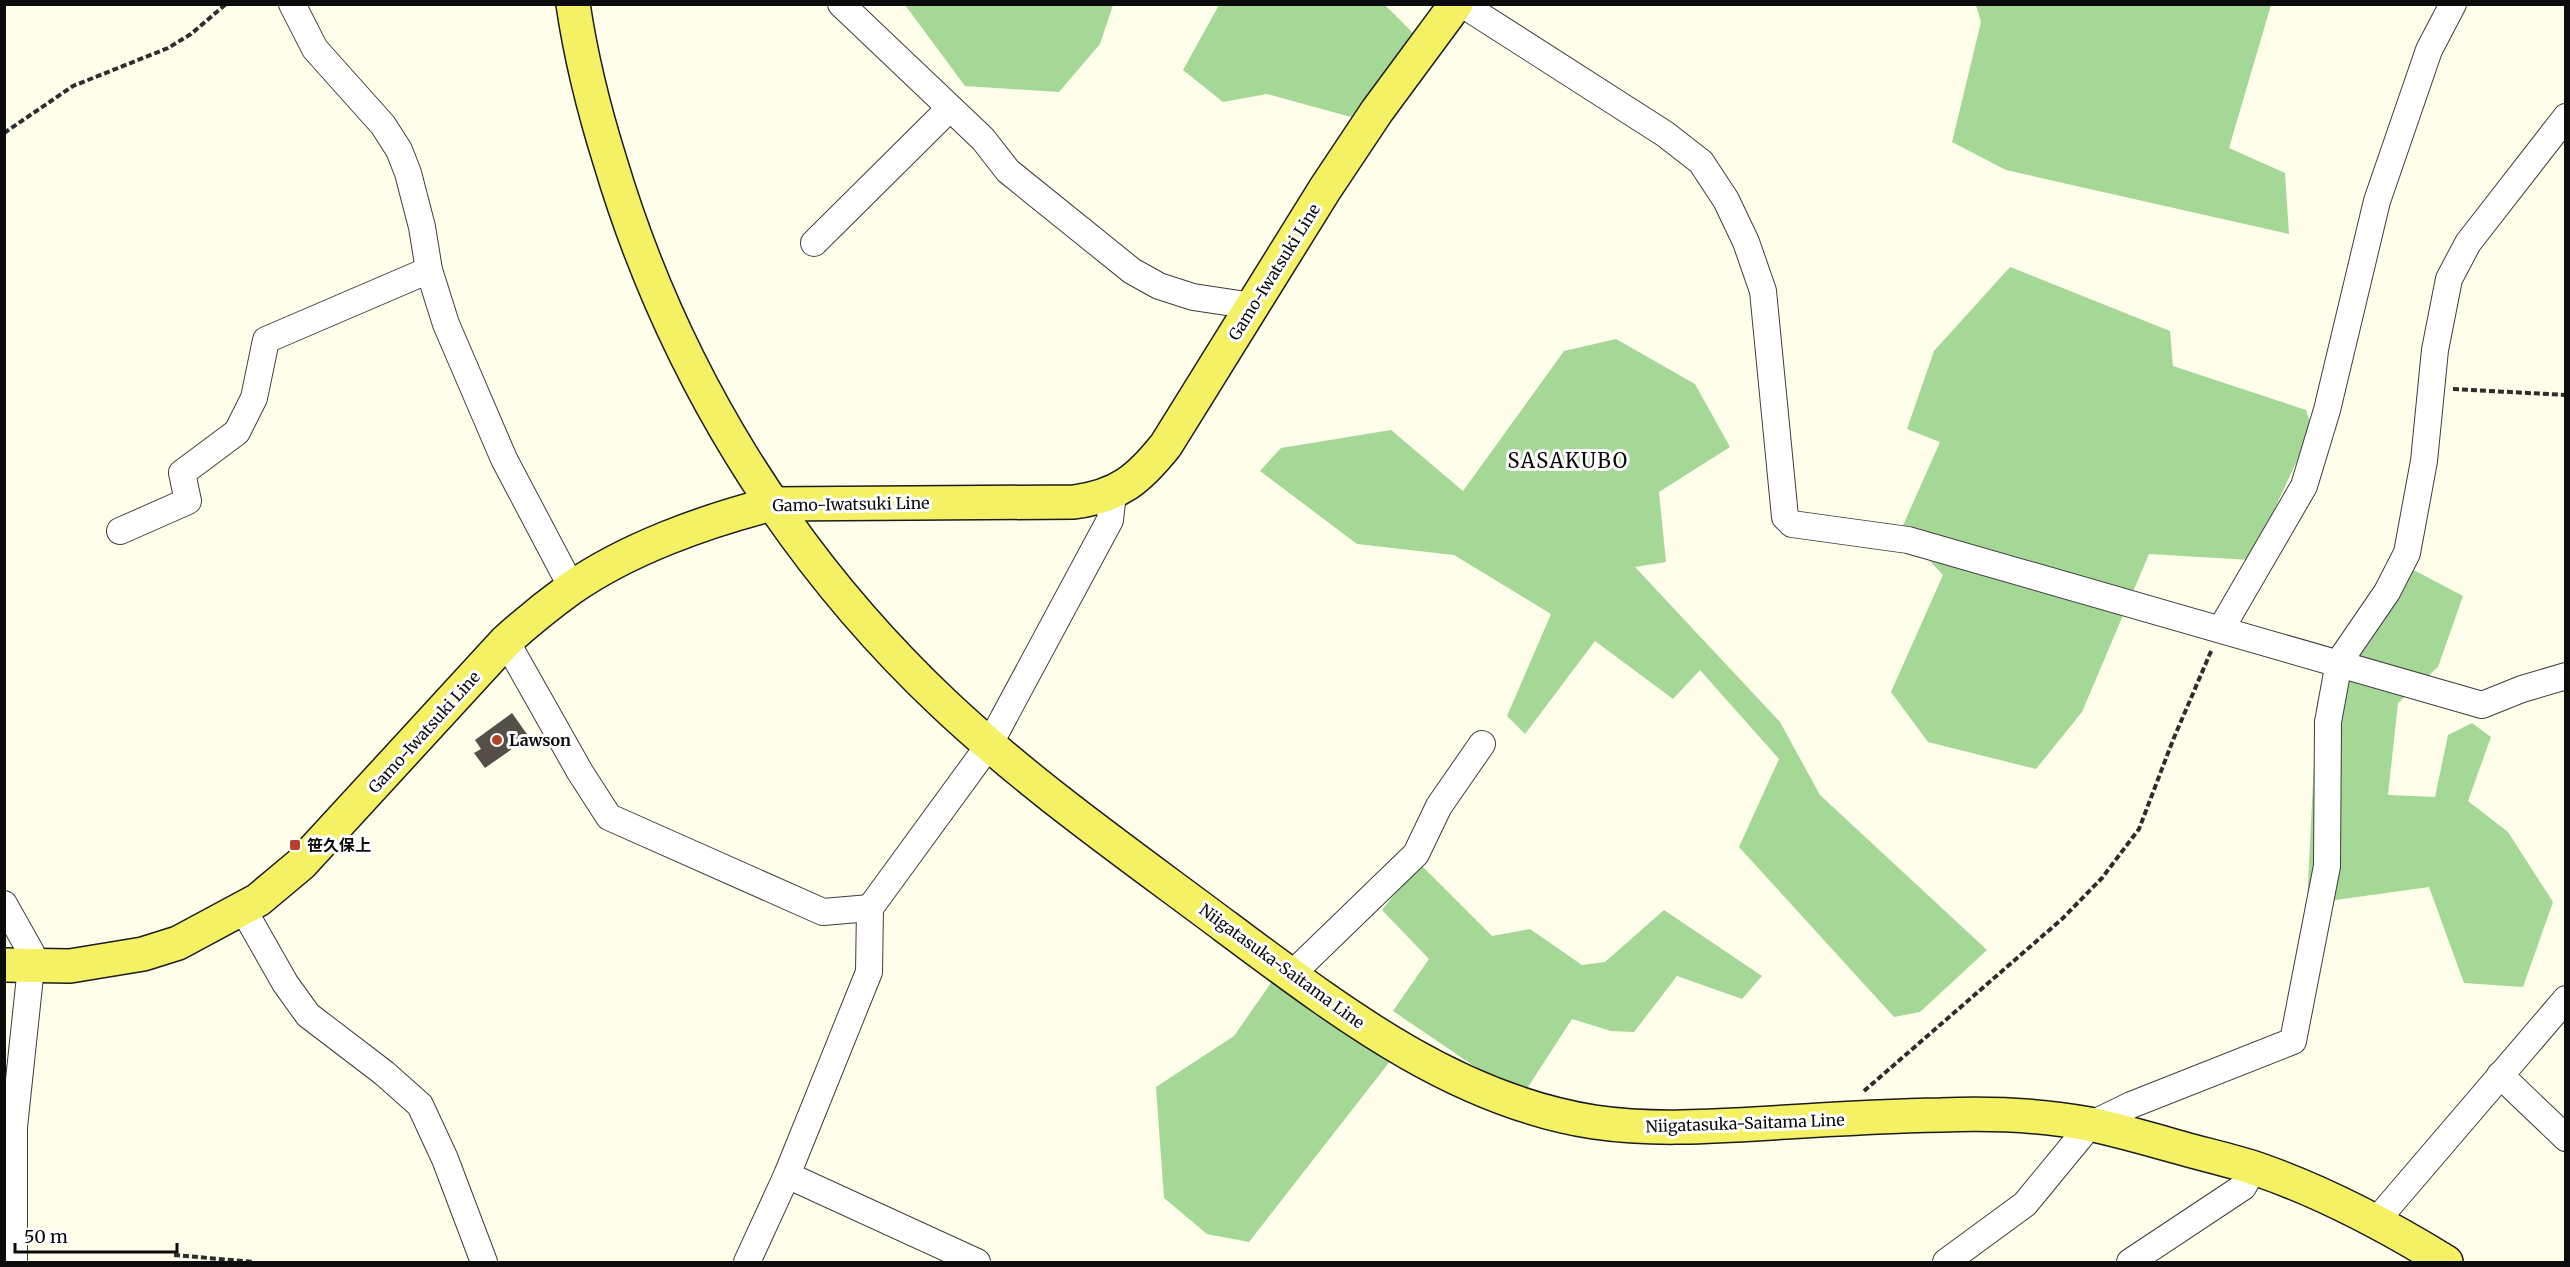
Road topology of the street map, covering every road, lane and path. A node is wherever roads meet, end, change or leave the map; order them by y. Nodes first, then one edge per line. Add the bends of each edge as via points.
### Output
1 (226, 4) edge
2 (292, 4) edge
3 (573, 4) edge
4 (841, 4) edge
5 (1456, 4) edge
6 (1462, 4) edge
7 (2453, 4) edge
8 (950, 108) junction
9 (2565, 117) edge
10 (4, 133) edge
11 (814, 243) dead end
12 (429, 270) junction
13 (1253, 306) junction
14 (2431, 388) junction
15 (2565, 394) edge
16 (1113, 493) junction
17 (772, 504) junction
18 (120, 531) dead end
19 (572, 588) junction
20 (2221, 629) junction
21 (506, 641) junction
22 (2339, 662) junction
23 (2565, 676) edge
24 (1482, 744) dead end
25 (989, 745) junction
26 (4, 904) edge
27 (870, 908) junction
28 (243, 909) junction
29 (18, 966) edge
30 (1291, 975) junction
31 (2565, 999) edge
32 (2500, 1075) junction
33 (1861, 1093) dead end
34 (2090, 1125) junction
35 (2565, 1138) edge
36 (2254, 1168) junction
37 (787, 1174) junction
38 (2376, 1221) junction
39 (174, 1255) dead end
40 (14, 1263) edge
41 (254, 1263) edge
42 (484, 1263) edge
43 (747, 1263) edge
44 (977, 1263) edge
45 (1946, 1263) edge
46 (2130, 1263) edge
47 (2446, 1263) edge

1 - 10 path via 168,48 73,86
2 - 12 street via 315,50 383,124 399,150 422,227
3 - 17 main road, Niigatasuka-Saitama Line via 592,101 639,250 713,410
4 - 8 street
5 - 13 main road, Gamo-Iwatsuki Line via 1377,111
6 - 20 street via 1665,134 1701,162 1726,200 1746,242 1762,291 1785,517 1792,524 1908,540
7 - 20 street via 2429,50 2377,201 2304,486
8 - 11 street
8 - 13 street via 983,139 1008,171 1132,271 1159,286 1193,297
9 - 14 street via 2468,243 2449,279
12 - 18 street via 266,340 254,398 237,432 182,473 188,501
12 - 19 street via 446,324 504,459
13 - 16 main road, Gamo-Iwatsuki Line via 1166,445 1140,475
14 - 15 path
14 - 22 street via 2424,461 2407,553 2387,592
16 - 17 main road, Gamo-Iwatsuki Line via 1074,502
16 - 25 street via 1110,520
17 - 19 main road, Gamo-Iwatsuki Line via 732,514 648,547
17 - 25 main road, Niigatasuka-Saitama Line via 856,613
19 - 21 main road, Gamo-Iwatsuki Line
20 - 22 street
20 - 33 path via 2139,829 2102,878 2062,919
21 - 27 street via 609,817 822,912
21 - 28 main road, Gamo-Iwatsuki Line via 301,864
22 - 23 street via 2482,705
22 - 34 street via 2328,722 2327,866 2293,1041
24 - 30 street via 1439,806 1416,854
25 - 27 street
25 - 30 main road, Niigatasuka-Saitama Line via 1086,823
26 - 29 street via 31,952
27 - 37 street via 869,972
28 - 29 main road, Gamo-Iwatsuki Line via 178,943 143,954 70,966
28 - 42 street via 308,1015 420,1105
29 - 40 street
30 - 34 main road, Niigatasuka-Saitama Line via 1433,1068 1539,1111 1594,1122 1695,1127 1944,1114
31 - 32 street
32 - 35 street
32 - 38 street
34 - 36 main road, Niigatasuka-Saitama Line
34 - 45 street via 2025,1204
36 - 38 main road, Niigatasuka-Saitama Line
36 - 46 street via 2243,1187
37 - 43 street
37 - 44 street
38 - 47 main road, Niigatasuka-Saitama Line
39 - 41 path

